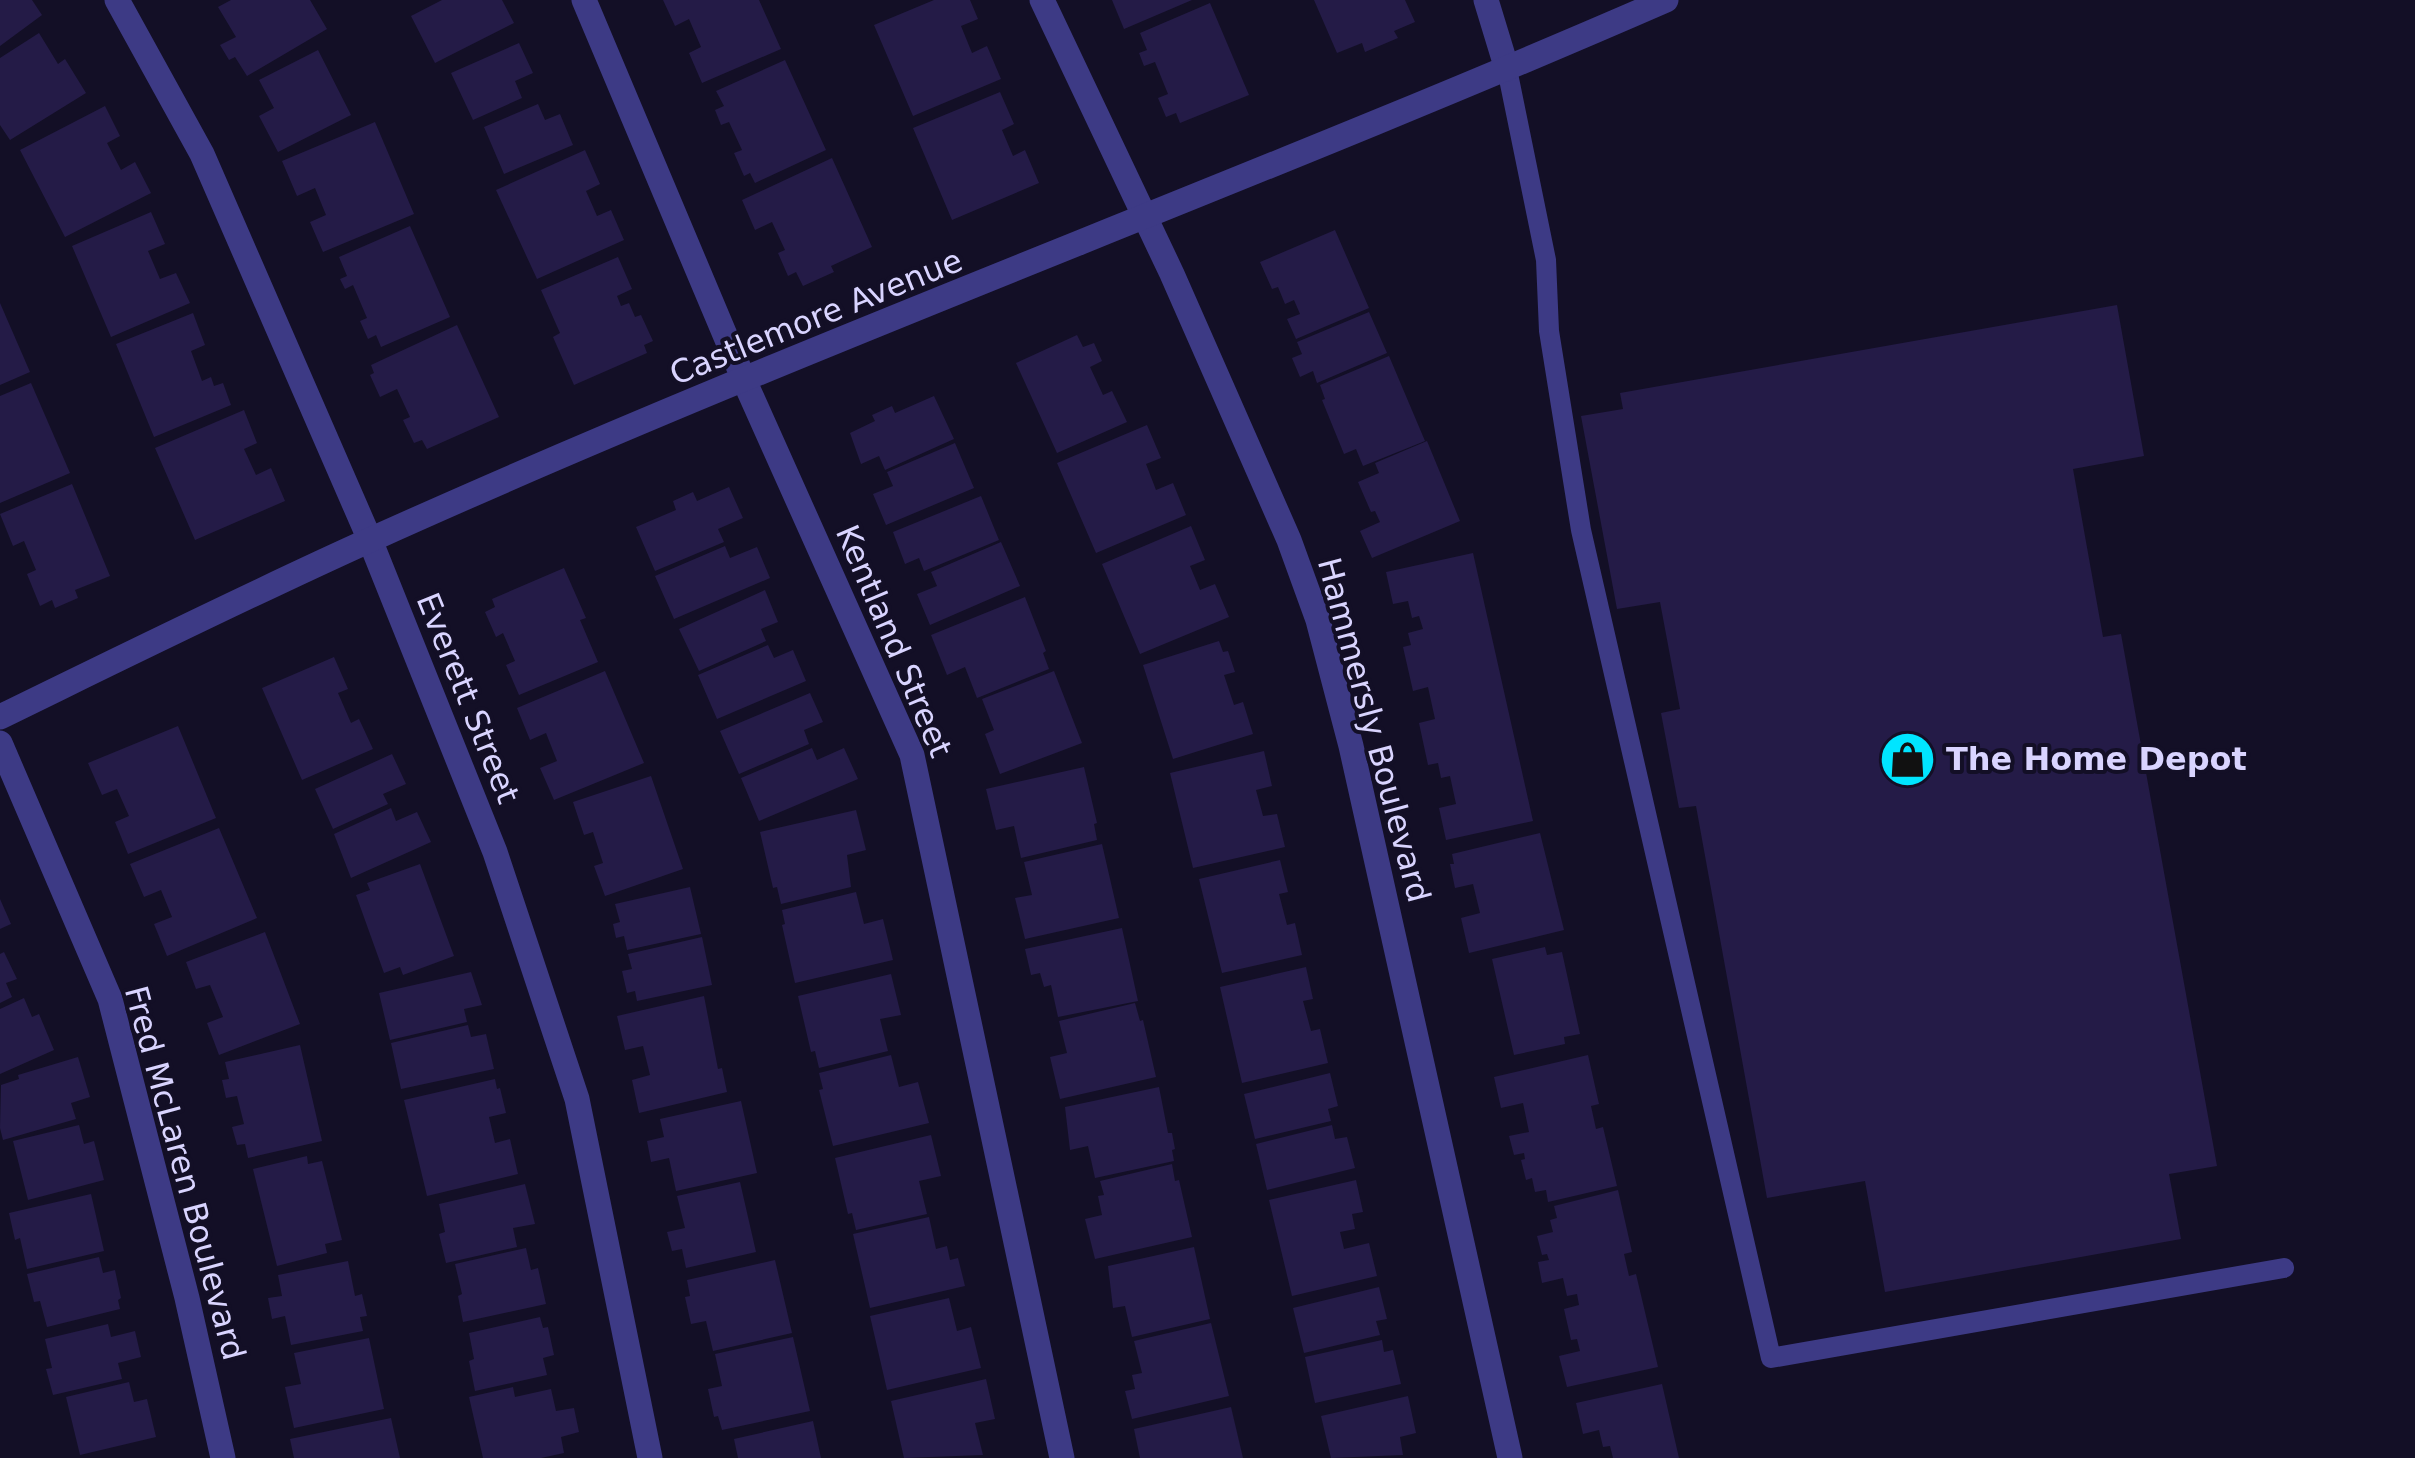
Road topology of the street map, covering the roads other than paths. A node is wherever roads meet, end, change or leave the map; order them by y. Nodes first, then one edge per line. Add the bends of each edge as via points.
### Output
1 (117, 0) edge
2 (584, 0) edge
3 (1042, 0) edge
4 (1486, 0) edge
5 (1666, 0) edge
6 (1507, 69) junction
7 (1146, 217) junction
8 (744, 380) junction
9 (370, 540) junction
10 (0, 717) edge
11 (0, 744) edge
12 (2284, 1268) dead end
13 (223, 1458) edge
14 (650, 1458) edge
15 (1062, 1458) edge
16 (1510, 1458) edge

1 - 9 street, Everett Street via 202,154
2 - 8 street, Kentland Street
3 - 7 street, Hammersly Boulevard
4 - 6 street
5 - 6 street, Castlemore Avenue
6 - 7 street, Castlemore Avenue
6 - 12 lane via 1546,260 1549,332 1581,530 1770,1358
7 - 8 street, Castlemore Avenue
7 - 16 street, Hammersly Boulevard via 1318,620 1352,746
8 - 9 street, Castlemore Avenue
8 - 15 street, Kentland Street via 912,754
9 - 10 street, Castlemore Avenue
9 - 14 street, Everett Street via 495,852 577,1098
11 - 13 street, Fred McLaren Boulevard via 110,999

